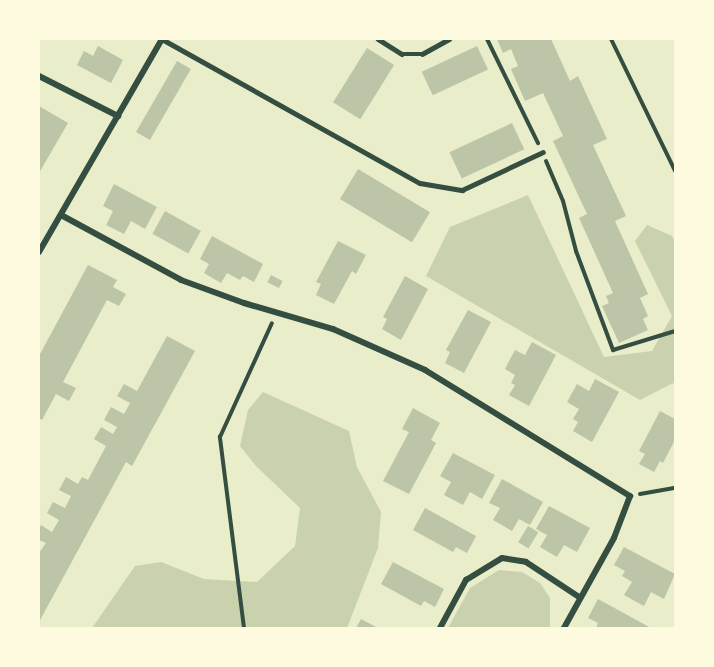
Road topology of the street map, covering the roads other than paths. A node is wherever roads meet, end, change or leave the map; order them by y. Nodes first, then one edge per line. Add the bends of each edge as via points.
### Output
1 (162, 39) edge
2 (378, 39) edge
3 (449, 39) edge
4 (39, 76) edge
5 (118, 116) junction
6 (543, 152) road end
7 (61, 214) junction
8 (39, 252) edge
9 (579, 597) junction
10 (440, 628) edge
11 (564, 628) edge

1 - 5 street
1 - 6 lane via 420,183 462,190
2 - 3 lane via 402,54 422,54
4 - 5 street
5 - 7 street
7 - 8 street
7 - 9 street via 181,280 333,329 425,370 630,496 614,538
9 - 10 street via 526,562 502,558 466,580
9 - 11 street

